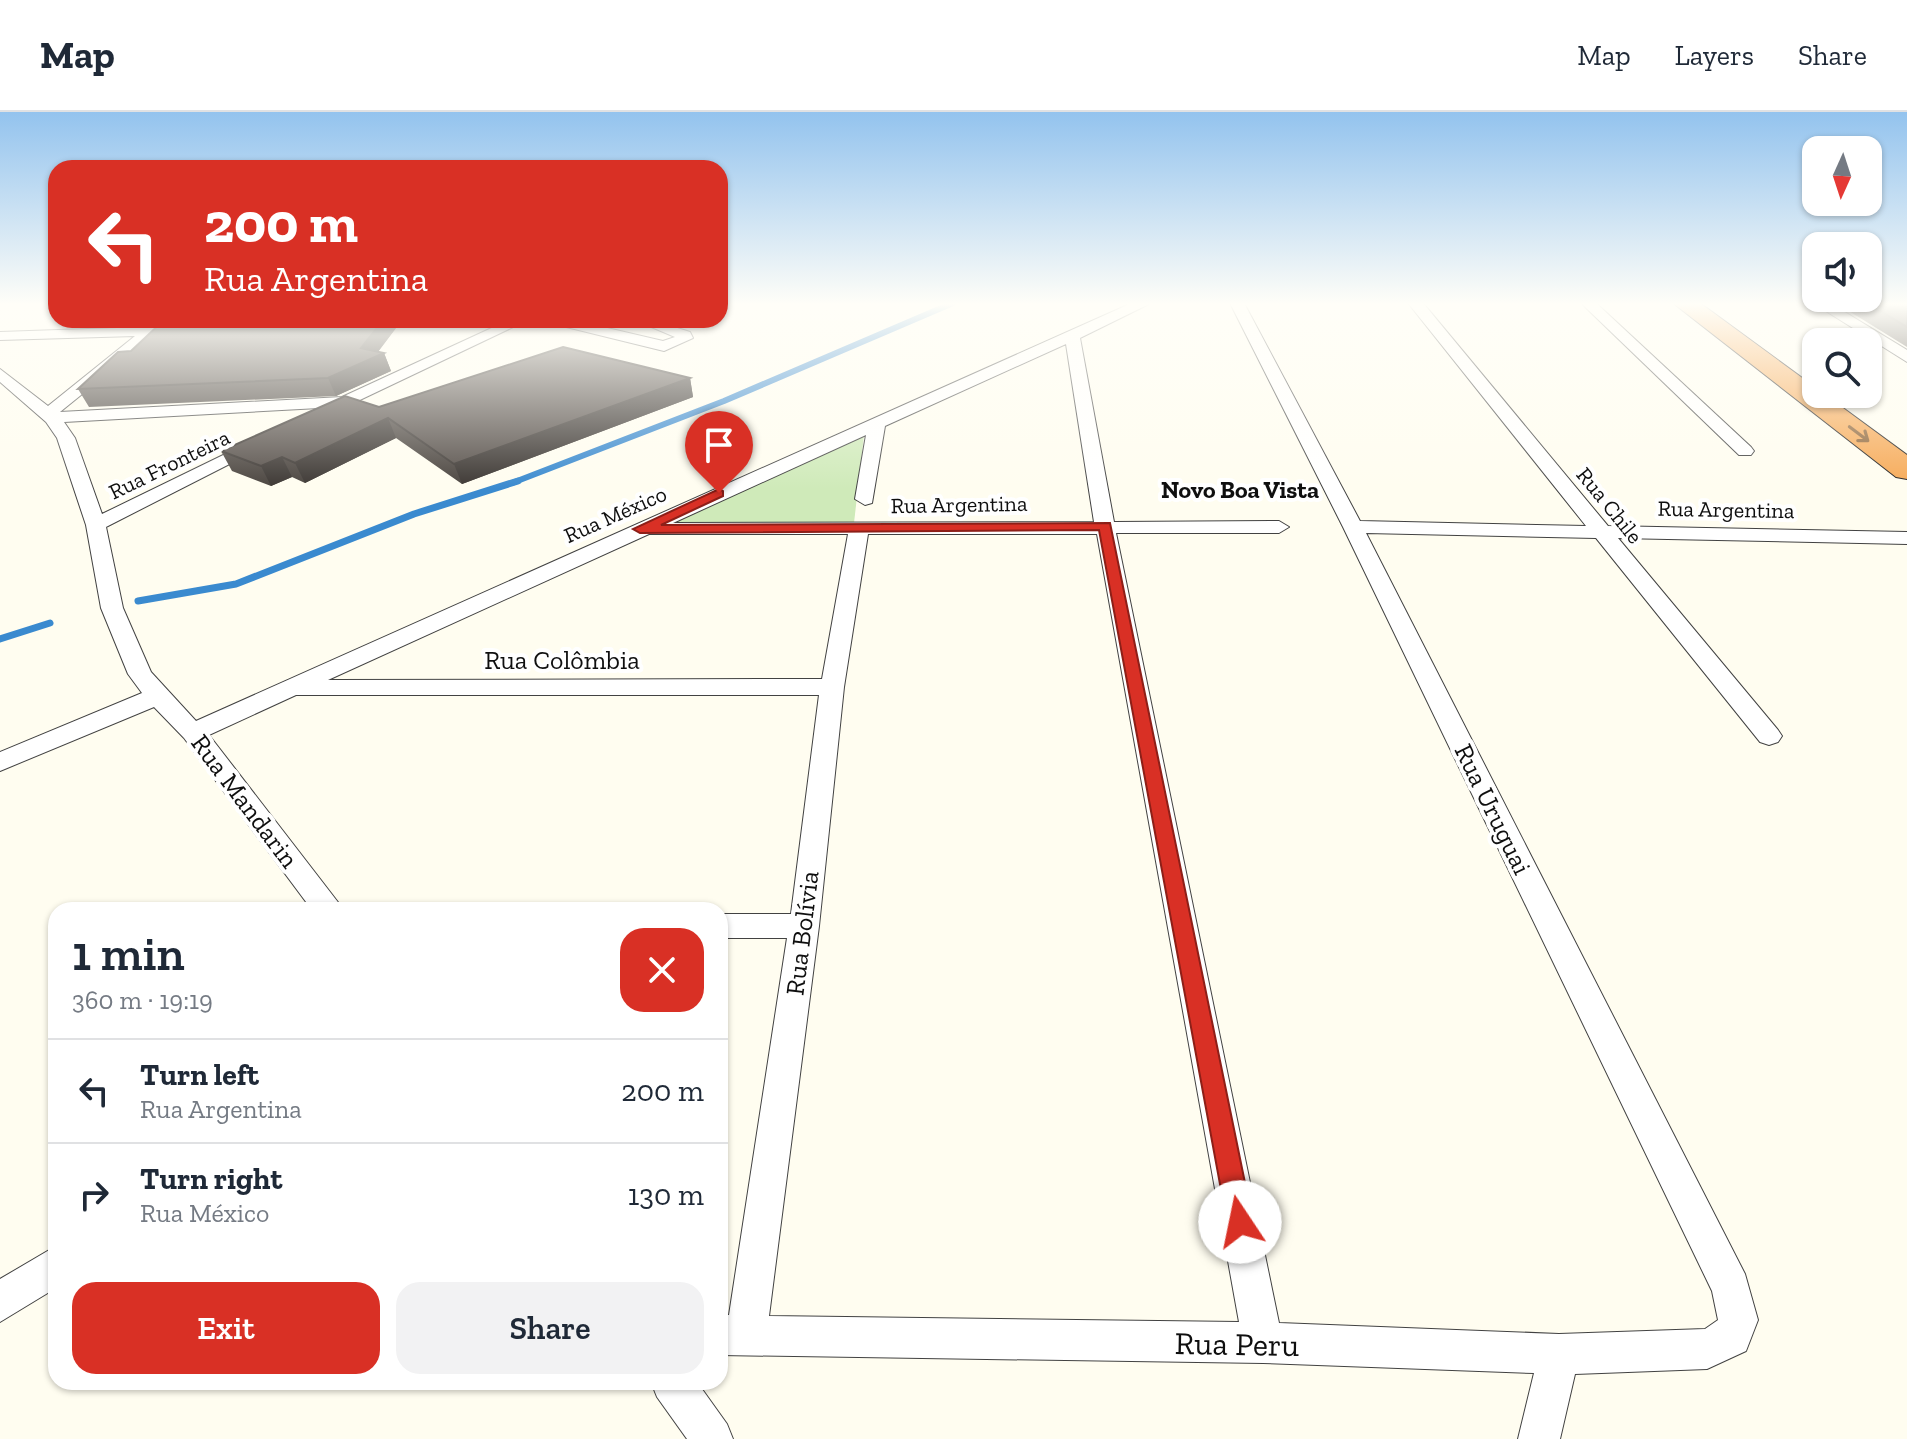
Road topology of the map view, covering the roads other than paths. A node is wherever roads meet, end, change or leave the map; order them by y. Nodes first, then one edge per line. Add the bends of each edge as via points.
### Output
1 (111, 365) edge
2 (425, 365) edge
3 (1006, 365) edge
4 (1077, 365) edge
5 (1269, 365) edge
6 (1465, 365) edge
7 (1654, 365) edge
8 (1767, 365) edge
9 (0, 374) edge
10 (345, 402) junction
11 (1868, 408) edge
12 (50, 416) junction
13 (303, 422) edge
14 (877, 422) junction
15 (276, 436) edge
16 (1907, 436) edge
17 (1745, 451) dead end
18 (1907, 470) edge
19 (865, 499) dead end
20 (96, 525) junction
21 (1105, 526) junction
22 (1279, 527) dead end
23 (1353, 527) junction
24 (640, 529) junction
25 (859, 529) junction
26 (1600, 530) junction
27 (1907, 538) edge
28 (832, 687) junction
29 (291, 688) junction
30 (157, 696) junction
31 (193, 732) junction
32 (1769, 736) dead end
33 (0, 762) edge
34 (323, 902) edge
35 (728, 926) edge
36 (804, 926) junction
37 (48, 1270) edge
38 (0, 1302) edge
39 (1738, 1320) joint
40 (733, 1336) edge
41 (1263, 1343) junction
42 (1559, 1354) junction
43 (678, 1390) edge
44 (712, 1439) edge
45 (1539, 1439) edge

1 - 12 street
2 - 10 street
3 - 14 street, Rua México
4 - 21 street
5 - 23 street, Rua Uruguai
6 - 26 street, Rua Chile
7 - 17 street
8 -> 18 highway
9 - 12 street
10 - 12 street
10 - 13 street
11 - 16 highway
12 - 20 street, Rua Mandarin via 66,438
14 - 19 street
14 - 24 street, Rua México
15 - 20 street, Rua Fronteira
20 - 30 street, Rua Mandarin via 112,608 140,674
21 - 22 street, Rua Argentina
21 - 25 street, Rua Argentina
21 - 41 street
23 - 26 street, Rua Argentina
23 - 39 street, Rua Uruguai via 1731,1288
24 - 25 street, Rua Argentina
24 - 29 street, Rua México
25 - 28 street, Rua Bolívia
26 - 27 street, Rua Argentina
26 - 32 street, Rua Chile
28 - 29 street, Rua Colômbia
28 - 36 street, Rua Bolívia
29 - 31 street, Rua México
30 - 31 street, Rua Mandarin
30 - 33 street
31 - 34 street, Rua Mandarin
35 - 36 street
36 - 40 street, Rua Bolívia
37 - 38 street
39 - 42 street, Rua Peru via 1732,1337 1707,1349
40 - 41 street, Rua Peru
41 - 42 street, Rua Peru
42 - 45 street
43 - 44 street

